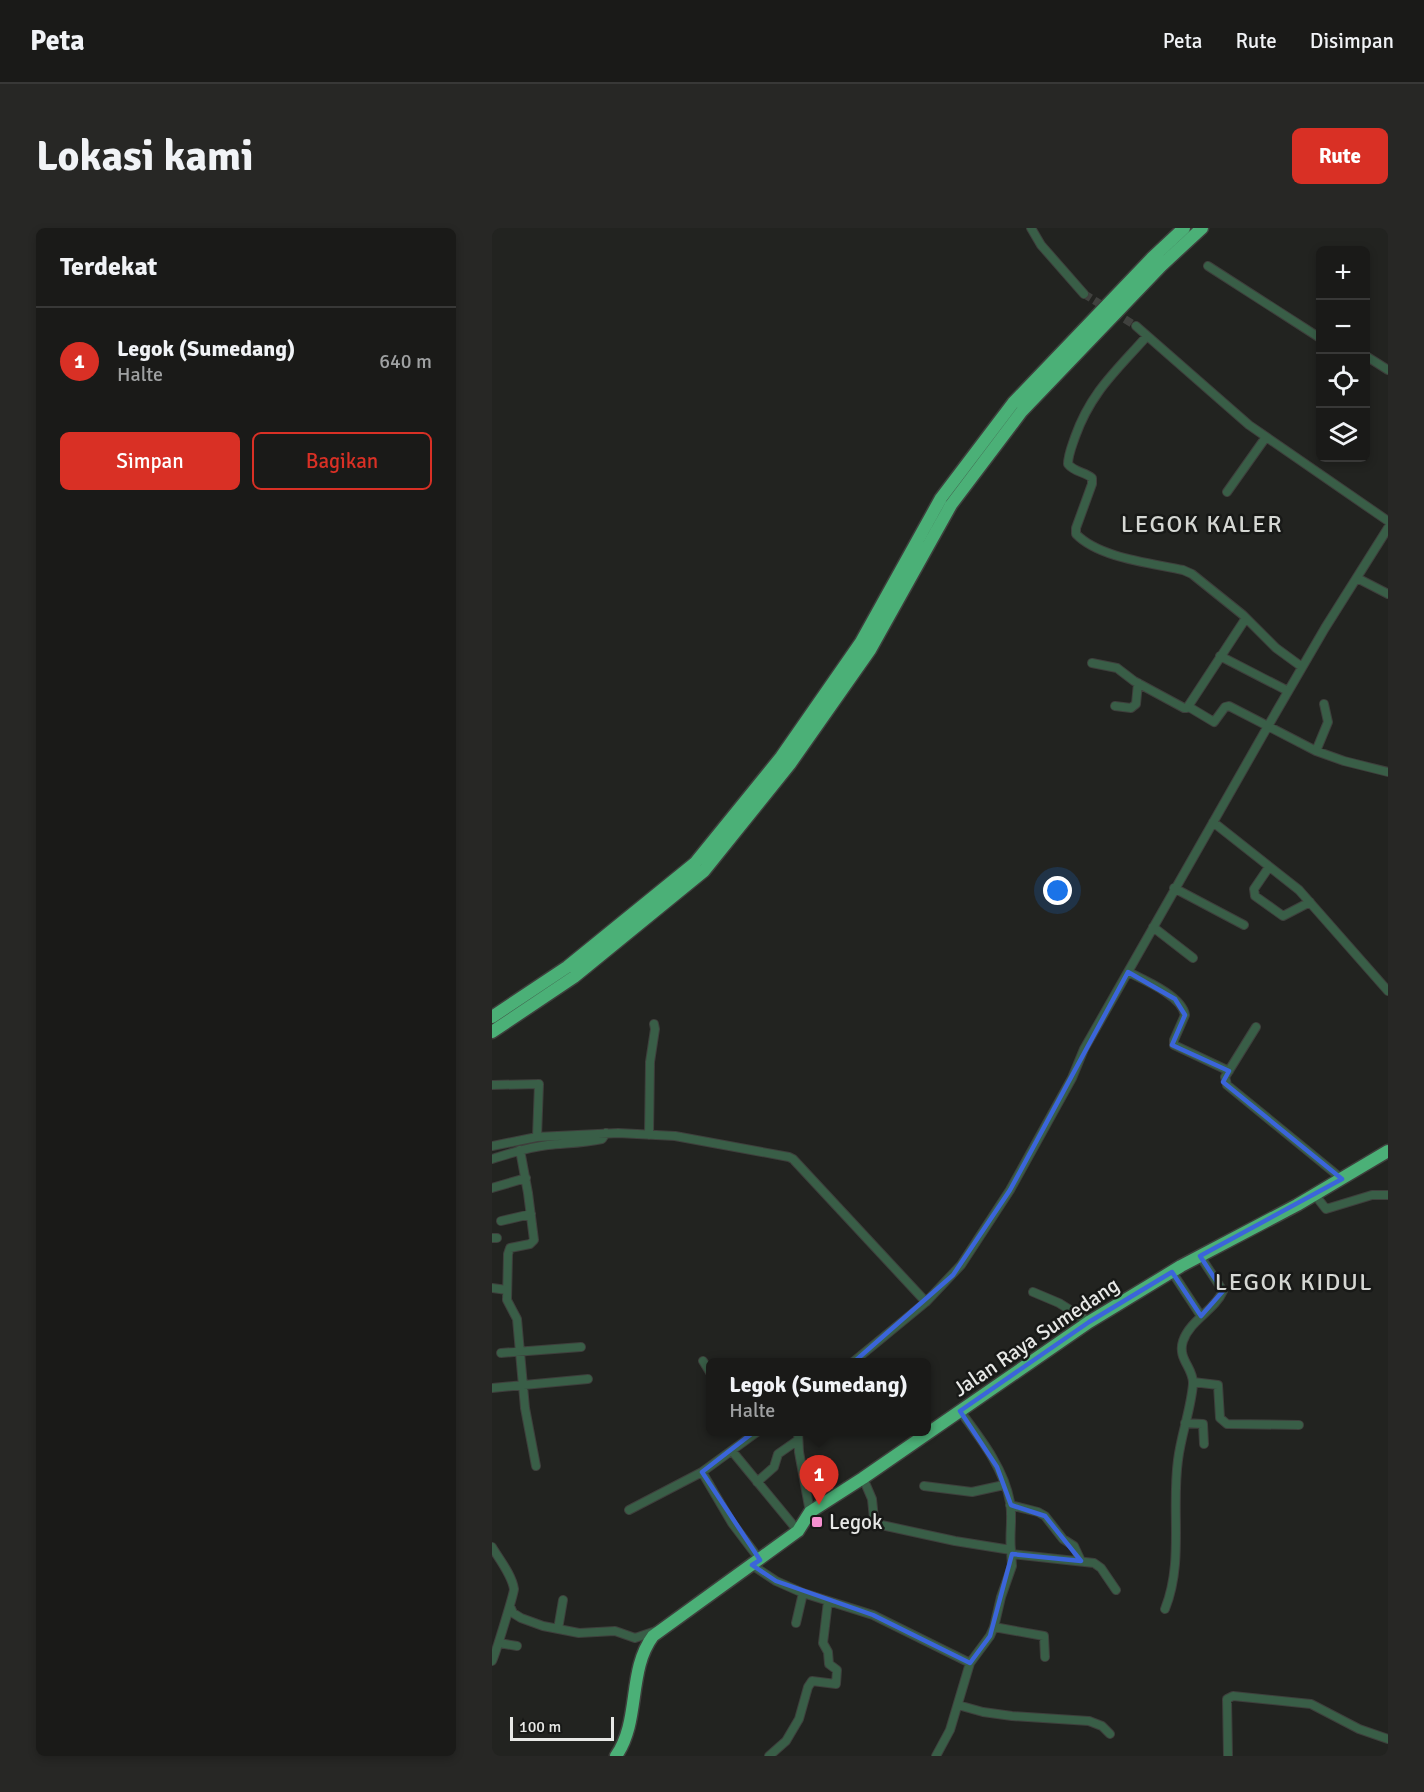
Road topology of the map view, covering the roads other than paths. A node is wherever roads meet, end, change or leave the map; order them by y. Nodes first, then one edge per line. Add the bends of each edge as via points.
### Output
1 (1030, 228) edge
2 (1184, 228) edge
3 (1202, 228) edge
4 (1208, 266) dead end
5 (1084, 294) tunnel mouth
6 (1136, 326) tunnel mouth
7 (1316, 335) edge
8 (1147, 336) junction
9 (1370, 359) edge
10 (1388, 370) edge
11 (1266, 437) junction
12 (1227, 492) dead end
13 (1388, 521) edge
14 (1388, 528) edge
15 (1356, 578) junction
16 (1388, 594) edge
17 (1246, 618) junction
18 (1220, 656) junction
19 (1092, 663) dead end
20 (1302, 667) junction
21 (1138, 683) junction
22 (1288, 691) junction
23 (1324, 704) dead end
24 (1115, 706) dead end
25 (1189, 707) junction
26 (1268, 726) junction
27 (1317, 751) junction
28 (1388, 772) edge
29 (1213, 822) junction
30 (1269, 867) junction
31 (1174, 888) junction
32 (1310, 902) junction
33 (1244, 926) dead end
34 (1153, 927) junction
35 (1193, 958) dead end
36 (1128, 972) junction
37 (1388, 991) edge
38 (492, 1017) edge
39 (654, 1024) dead end
40 (1256, 1027) dead end
41 (492, 1032) edge
42 (1229, 1071) junction
43 (492, 1085) edge
44 (606, 1132) junction
45 (649, 1135) junction
46 (537, 1137) junction
47 (494, 1144) edge
48 (520, 1150) junction
49 (1388, 1151) edge
50 (492, 1159) edge
51 (526, 1178) junction
52 (1342, 1179) junction
53 (492, 1188) edge
54 (1316, 1195) junction
55 (1388, 1195) edge
56 (531, 1214) junction
57 (501, 1221) dead end
58 (1200, 1256) junction
59 (1172, 1272) junction
60 (492, 1288) edge
61 (507, 1290) junction
62 (1033, 1292) dead end
63 (926, 1302) junction
64 (1201, 1316) junction
65 (1089, 1322) junction
66 (581, 1347) dead end
67 (518, 1351) junction
68 (501, 1353) dead end
69 (859, 1358) edge
70 (703, 1361) dead end
71 (706, 1366) edge
72 (588, 1379) dead end
73 (1194, 1382) junction
74 (524, 1385) junction
75 (492, 1388) edge
76 (960, 1411) junction
77 (1185, 1422) junction
78 (1299, 1425) dead end
79 (931, 1431) edge
80 (749, 1436) edge
81 (798, 1436) edge
82 (924, 1436) edge
83 (1204, 1444) dead end
84 (732, 1451) junction
85 (536, 1466) dead end
86 (702, 1472) junction
87 (863, 1478) junction
88 (757, 1482) junction
89 (1004, 1485) junction
90 (924, 1486) dead end
91 (1010, 1505) junction
92 (629, 1510) dead end
93 (810, 1512) junction
94 (798, 1531) junction
95 (492, 1547) edge
96 (1012, 1552) junction
97 (1081, 1561) junction
98 (756, 1562) junction
99 (1116, 1590) dead end
100 (803, 1593) junction
101 (563, 1600) dead end
102 (828, 1601) junction
103 (510, 1606) junction
104 (1165, 1609) dead end
105 (796, 1623) dead end
106 (994, 1627) junction
107 (558, 1629) junction
108 (660, 1629) junction
109 (500, 1643) junction
110 (517, 1646) dead end
111 (1046, 1657) dead end
112 (492, 1661) edge
113 (970, 1663) junction
114 (958, 1705) junction
115 (1110, 1734) dead end
116 (1388, 1739) edge
117 (616, 1756) edge
118 (769, 1756) edge
119 (936, 1756) edge
120 (1228, 1756) edge

1 - 5 street
2 - 38 highway via 1013,404 941,498 861,642 781,757 695,862 567,967
3 - 41 highway via 1022,411 951,505 863,659 790,764 704,871 574,977
4 - 7 street
6 - 8 street
8 - 11 street
8 - 17 street via 1101,386 1082,419 1068,464 1092,478 1092,484 1076,534 1113,555 1192,574
9 - 10 street
11 - 12 street
11 - 13 street
14 - 15 street
15 - 16 street
15 - 20 street
17 - 18 street
17 - 20 street
18 - 22 street
18 - 25 street
19 - 21 street via 1117,668
20 - 22 street
21 - 24 street via 1136,704 1131,708
21 - 25 street via 1184,708
22 - 26 street
23 - 27 street via 1328,722
25 - 26 street via 1214,722 1229,706
26 - 27 street
26 - 29 street
27 - 28 street
29 - 30 street
29 - 31 street
30 - 32 street
30 - 32 street via 1254,889 1256,896 1283,916
31 - 33 street
31 - 34 street
32 - 37 street
34 - 35 street
34 - 36 street
36 - 42 street via 1183,1006 1185,1015 1174,1045
36 - 63 street via 1010,1190 961,1265
39 - 45 street
40 - 42 street
42 - 52 street via 1227,1085
43 - 46 street via 539,1084
44 - 45 street
44 - 46 street
44 - 48 street via 602,1139
45 - 63 street via 729,1145 793,1159
46 - 47 street
48 - 50 street
48 - 51 street
49 - 52 highway, Jalan Raya Sumedang
51 - 53 street
51 - 56 street
52 - 54 highway, Jalan Raya Sumedang
54 - 55 street via 1326,1209 1372,1195
54 - 58 highway, Jalan Raya Sumedang
56 - 57 street
56 - 61 street via 534,1240 510,1248
58 - 59 highway, Jalan Raya Sumedang
58 - 64 street via 1223,1291
59 - 64 street
59 - 65 highway, Jalan Raya Sumedang
60 - 61 street
61 - 67 street via 507,1300 517,1319
62 - 65 street
63 - 69 street
64 - 73 street via 1187,1333 1182,1349
65 - 76 highway, Jalan Raya Sumedang
66 - 67 street
67 - 68 street
67 - 74 street
70 - 71 street
72 - 74 street
73 - 77 street
73 - 78 street via 1218,1385 1220,1418 1227,1424
74 - 75 street
74 - 85 street
76 - 79 highway, Jalan Raya Sumedang
76 - 89 street via 981,1440
77 - 83 street via 1203,1424
77 - 104 street via 1176,1479 1175,1574
80 - 84 street
81 - 88 street
81 - 93 street
82 - 87 highway, Jalan Raya Sumedang
84 - 86 street
84 - 88 street
86 - 92 street
86 - 98 street
87 - 93 highway, Jalan Raya Sumedang
87 - 96 street via 877,1524
88 - 94 street
89 - 90 street via 972,1492
89 - 91 street
91 - 96 street
91 - 97 street via 1045,1516 1063,1539 1074,1546
93 - 94 highway, Jalan Raya Sumedang
94 - 98 highway, Jalan Raya Sumedang
95 - 103 street via 514,1588
96 - 97 street
96 - 106 street via 1012,1568
97 - 99 street via 1098,1565
98 - 100 street via 776,1581
98 - 108 highway, Jalan Raya Sumedang
100 - 102 street
100 - 105 street
101 - 107 street
102 - 113 street via 873,1615
102 - 118 street via 823,1643 829,1664 837,1670 836,1684 812,1681 786,1741
103 - 107 street via 521,1618
103 - 109 street
106 - 111 street via 1044,1636
106 - 113 street
107 - 108 street via 584,1633 615,1631 635,1638
108 - 117 highway, Jalan Raya Sumedang via 643,1652 630,1728
109 - 110 street
109 - 112 street
113 - 114 street
114 - 115 street via 1012,1716 1089,1721
114 - 119 street
116 - 120 street via 1311,1704 1233,1696 1227,1699

